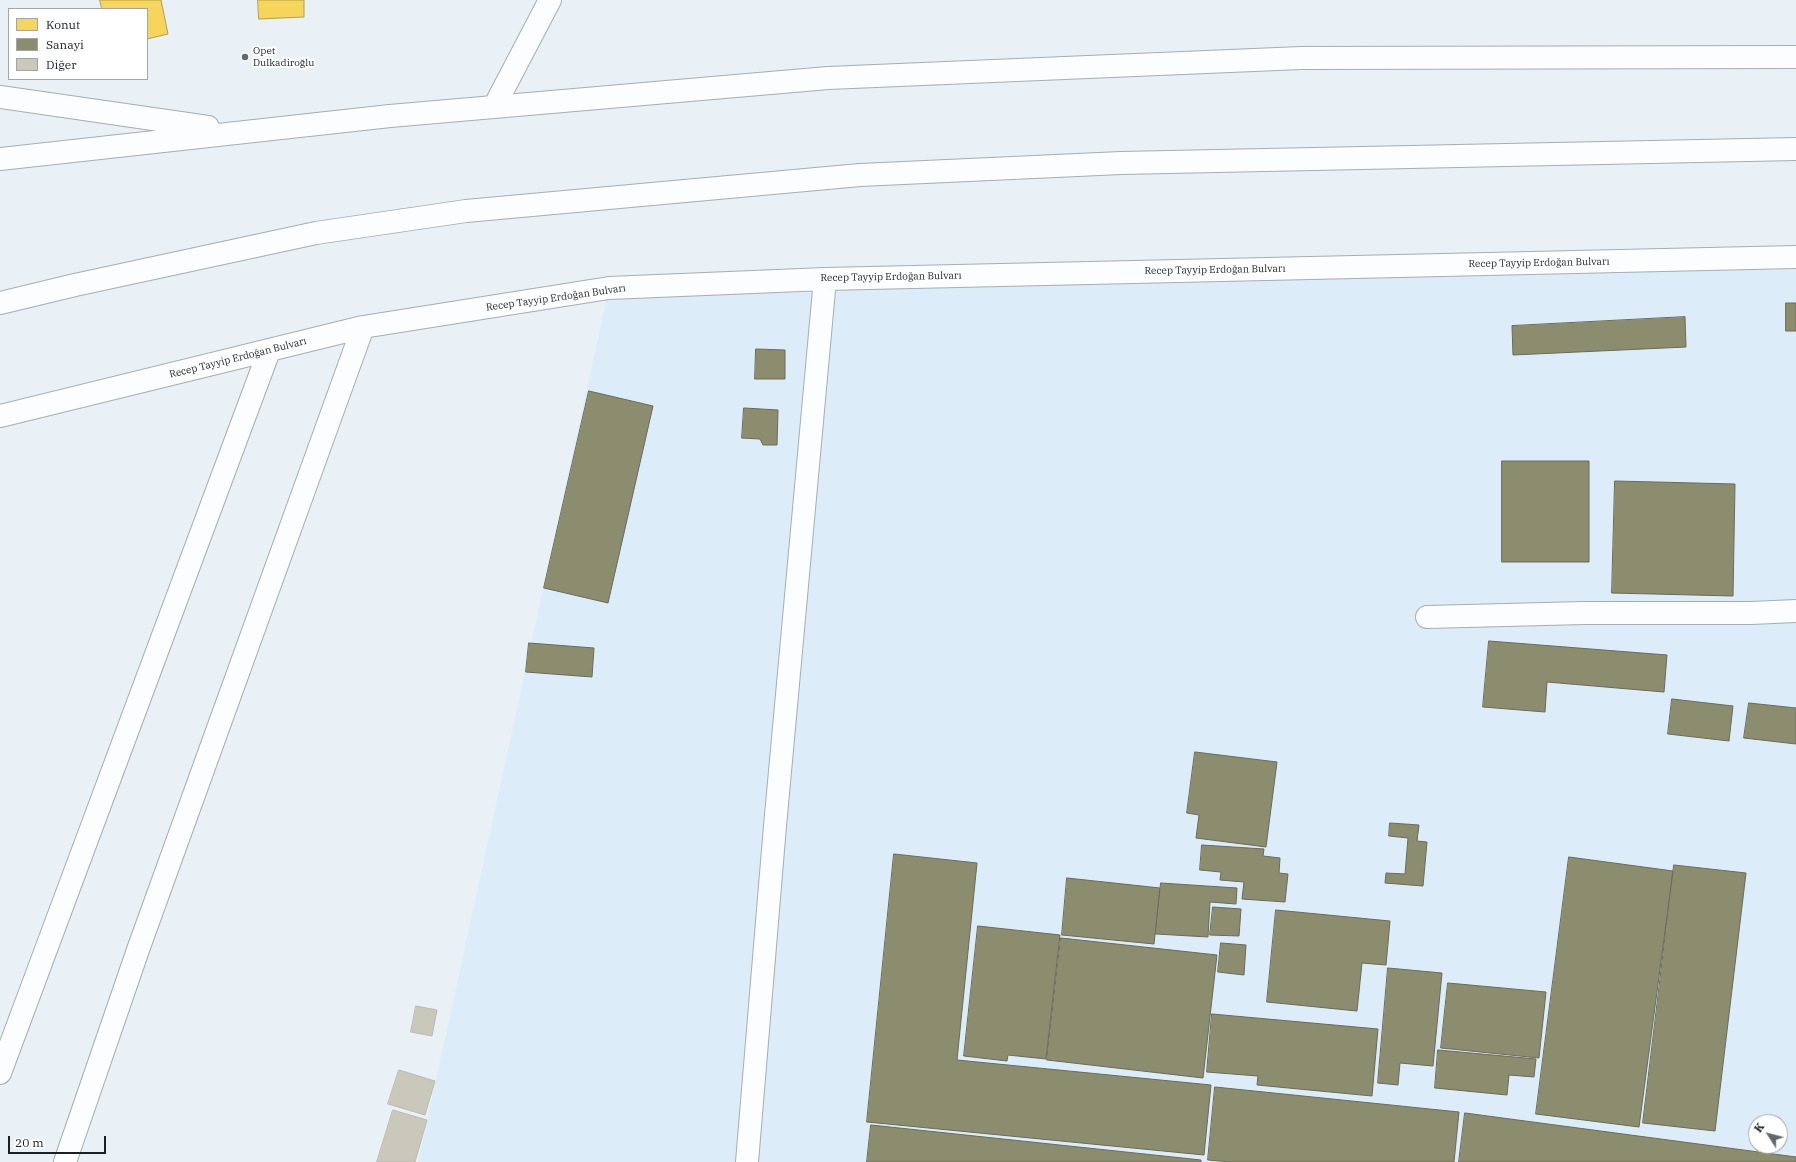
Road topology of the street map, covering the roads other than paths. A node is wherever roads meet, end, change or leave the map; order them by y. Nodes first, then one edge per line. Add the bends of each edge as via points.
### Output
1 (550, 0) edge
2 (1796, 57) edge
3 (0, 96) edge
4 (494, 107) junction
5 (237, 132) junction
6 (1796, 149) edge
7 (0, 159) edge
8 (1796, 257) edge
9 (825, 279) junction
10 (0, 303) edge
11 (363, 328) junction
12 (268, 351) junction
13 (0, 416) edge
14 (1796, 611) edge
15 (1427, 617) dead end
16 (0, 1073) edge
17 (65, 1162) edge
18 (747, 1162) edge

1 - 4 main road
2 - 4 main road via 1278,59 828,78
3 - 5 main road
4 - 5 main road
5 - 7 main road
6 - 10 main road via 1121,163 860,175 466,211 316,234
8 - 9 main road, Recep Tayyip Erdoğan Bulvarı
9 - 11 main road, Recep Tayyip Erdoğan Bulvarı via 609,288
9 - 18 main road
11 - 12 main road, Recep Tayyip Erdoğan Bulvarı
11 - 17 main road via 139,947
12 - 13 main road, Recep Tayyip Erdoğan Bulvarı
12 - 16 main road
14 - 15 main road via 1751,614 1584,613

